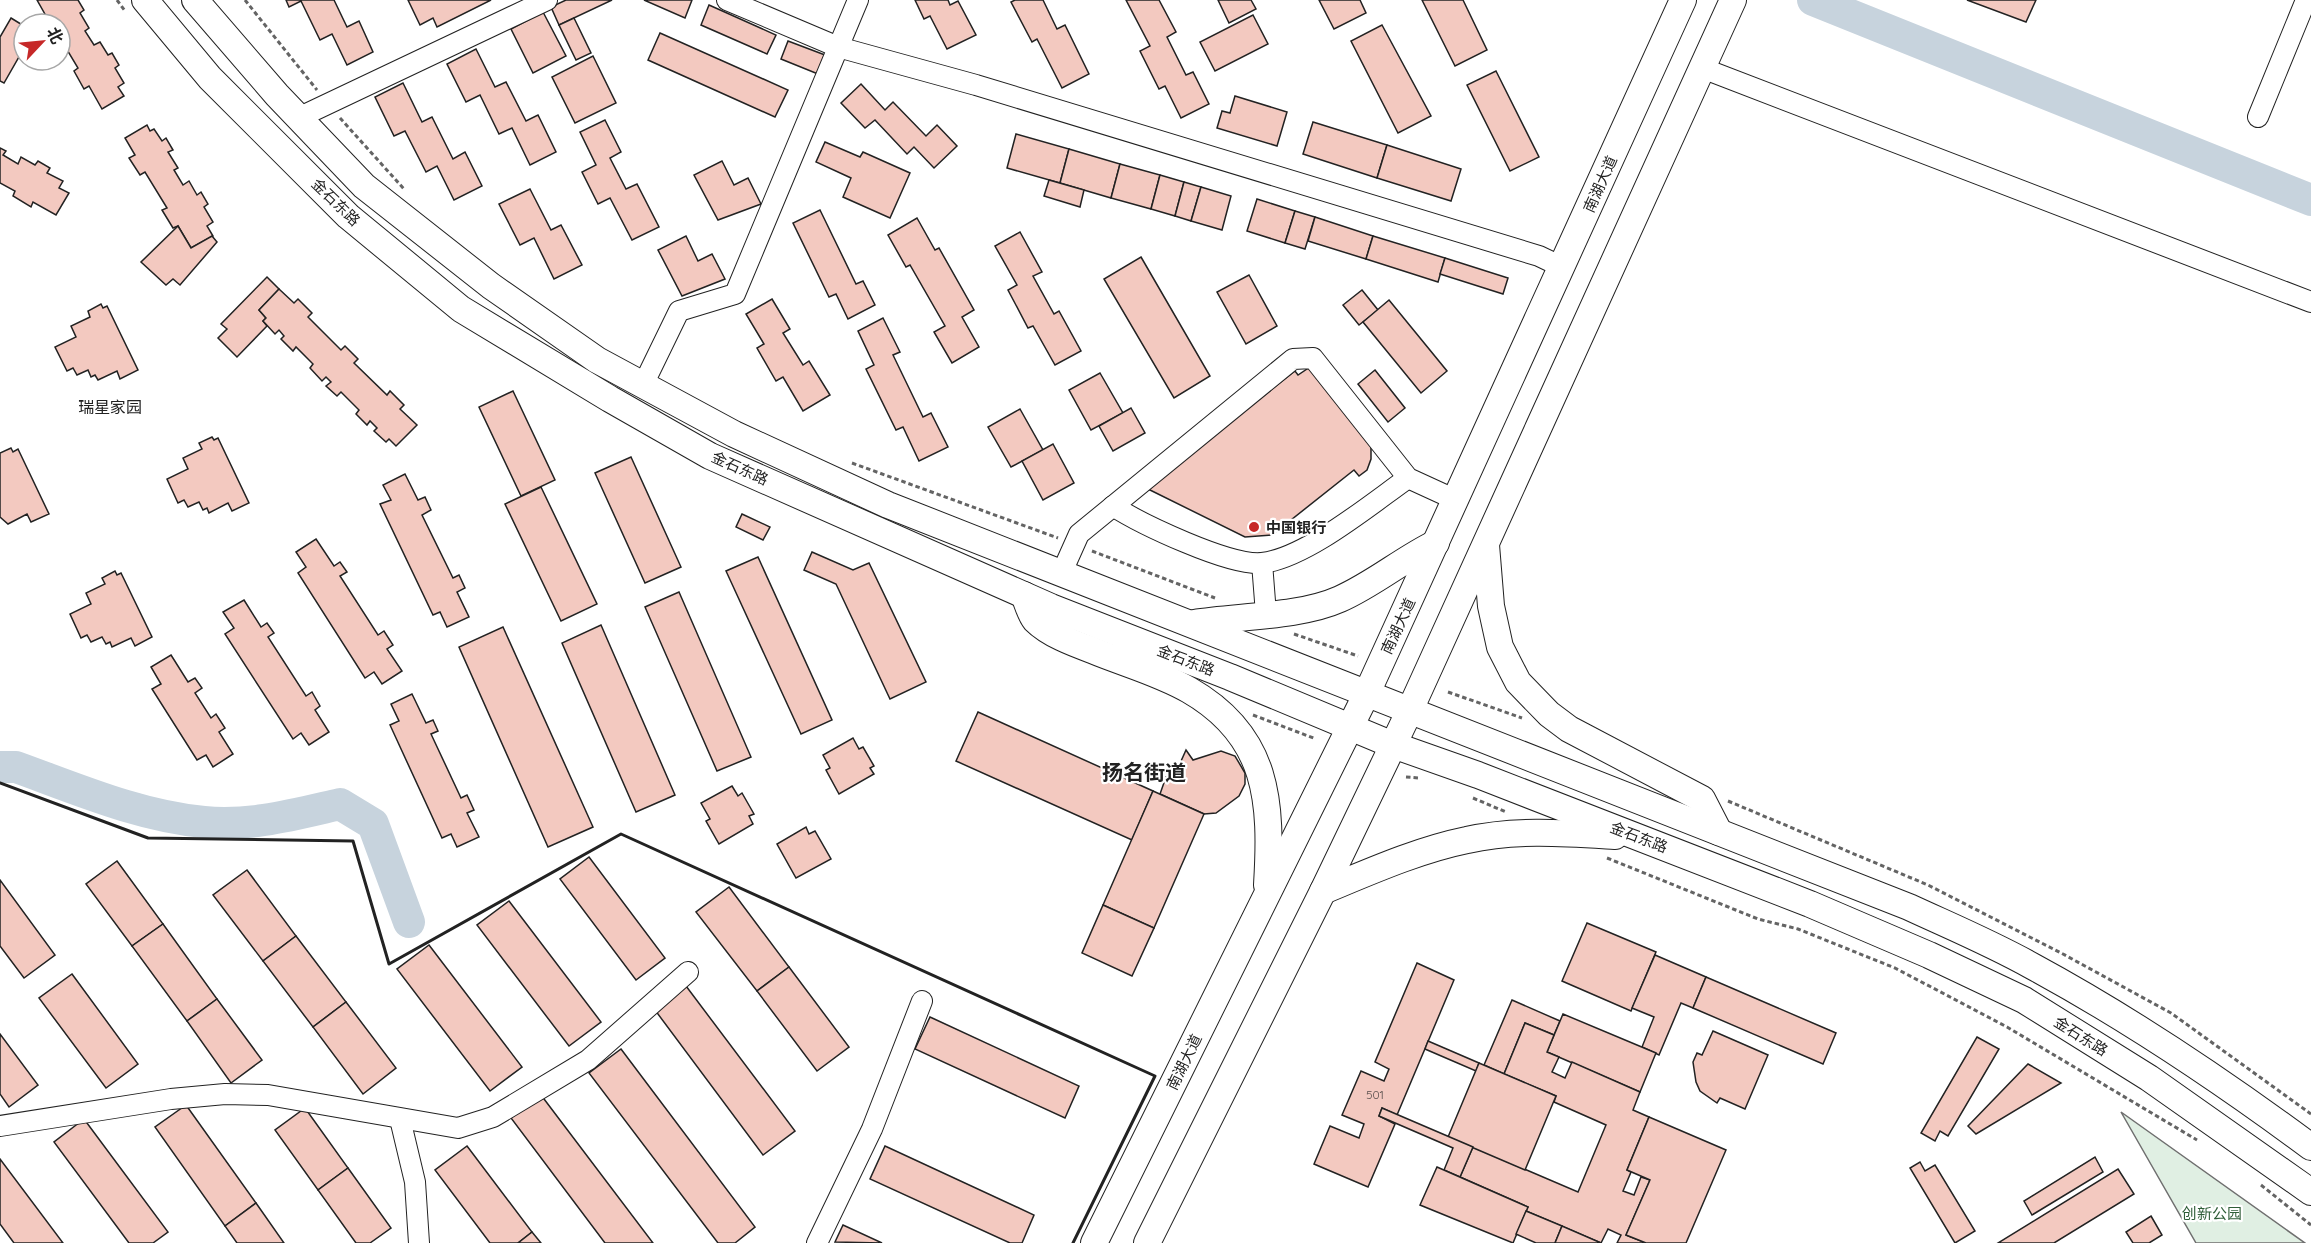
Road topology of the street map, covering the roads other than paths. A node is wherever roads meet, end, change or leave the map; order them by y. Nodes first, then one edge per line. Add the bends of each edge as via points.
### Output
1 (145, 0) edge
2 (195, 0) edge
3 (548, 0) edge
4 (727, 0) edge
5 (858, 0) edge
6 (1683, 0) edge
7 (1733, 0) edge
8 (2306, 0) edge
9 (838, 47) junction
10 (1702, 68) junction
11 (2258, 117) dead end
12 (298, 118) junction
13 (1562, 267) junction
14 (2311, 302) edge
15 (643, 385) junction
16 (1408, 478) junction
17 (1456, 500) junction
18 (1113, 506) junction
19 (1436, 543) junction
20 (1486, 544) junction
21 (1262, 563) junction
22 (1062, 572) junction
23 (1024, 595) junction
24 (1259, 615) junction
25 (1192, 623) junction
26 (1367, 693) junction
27 (1410, 710) junction
28 (1350, 728) junction
29 (1393, 746) junction
30 (1719, 832) junction
31 (1639, 837) junction
32 (1323, 891) junction
33 (1267, 896) junction
34 (688, 972) dead end
35 (922, 1001) dead end
36 (400, 1119) junction
37 (0, 1126) edge
38 (2311, 1147) edge
39 (2311, 1192) edge
40 (419, 1243) edge
41 (817, 1243) edge
42 (1094, 1243) edge
43 (1147, 1243) edge

1 - 23 main road, 金石东路 via 210,78 348,216 461,309 711,456
2 - 12 main road, 金石东路
3 - 12 street
4 - 9 street
5 - 9 street
6 - 13 main road, 南湖大道
7 - 10 main road
8 - 11 street
9 - 13 street via 1470,235
9 - 15 street via 735,294 679,311
10 - 14 street
10 - 20 main road
12 - 15 main road, 金石东路 via 364,186 491,286 597,360
13 - 17 main road, 南湖大道
15 - 22 main road, 金石东路 via 734,434 888,505
16 - 17 street
16 - 18 street via 1313,358 1293,359
16 - 21 street via 1327,535
17 - 19 main road, 南湖大道
18 - 21 street via 1135,520 1231,558
18 - 22 street via 1079,534
19 - 24 main road via 1341,599 1306,610
19 - 26 main road, 南湖大道
20 - 27 main road
20 - 30 main road via 1491,606 1500,647 1518,682 1569,729 1702,799
21 - 24 street
22 - 25 main road, 金石东路
23 - 28 main road, 金石东路
23 - 33 main road via 1034,619 1067,640 1188,689 1222,711 1250,745 1264,788 1268,821
24 - 25 main road
25 - 26 main road, 金石东路
26 - 27 main road, 金石东路
26 - 28 main road, 南湖大道
27 - 29 main road
27 - 30 main road, 金石东路
28 - 29 main road, 金石东路
28 - 33 main road, 南湖大道
29 - 31 main road, 金石东路
29 - 32 main road
30 - 38 main road, 金石东路 via 1909,907 2031,965 2157,1039
31 - 32 main road via 1538,833 1467,840
31 - 39 main road, 金石东路 via 1810,904 2024,1000 2149,1078
32 - 43 main road
33 - 42 main road, 南湖大道
34 - 36 street via 588,1060 494,1117 458,1128
35 - 41 street via 872,1129
36 - 37 street via 268,1095 225,1094
36 - 40 street via 415,1182

